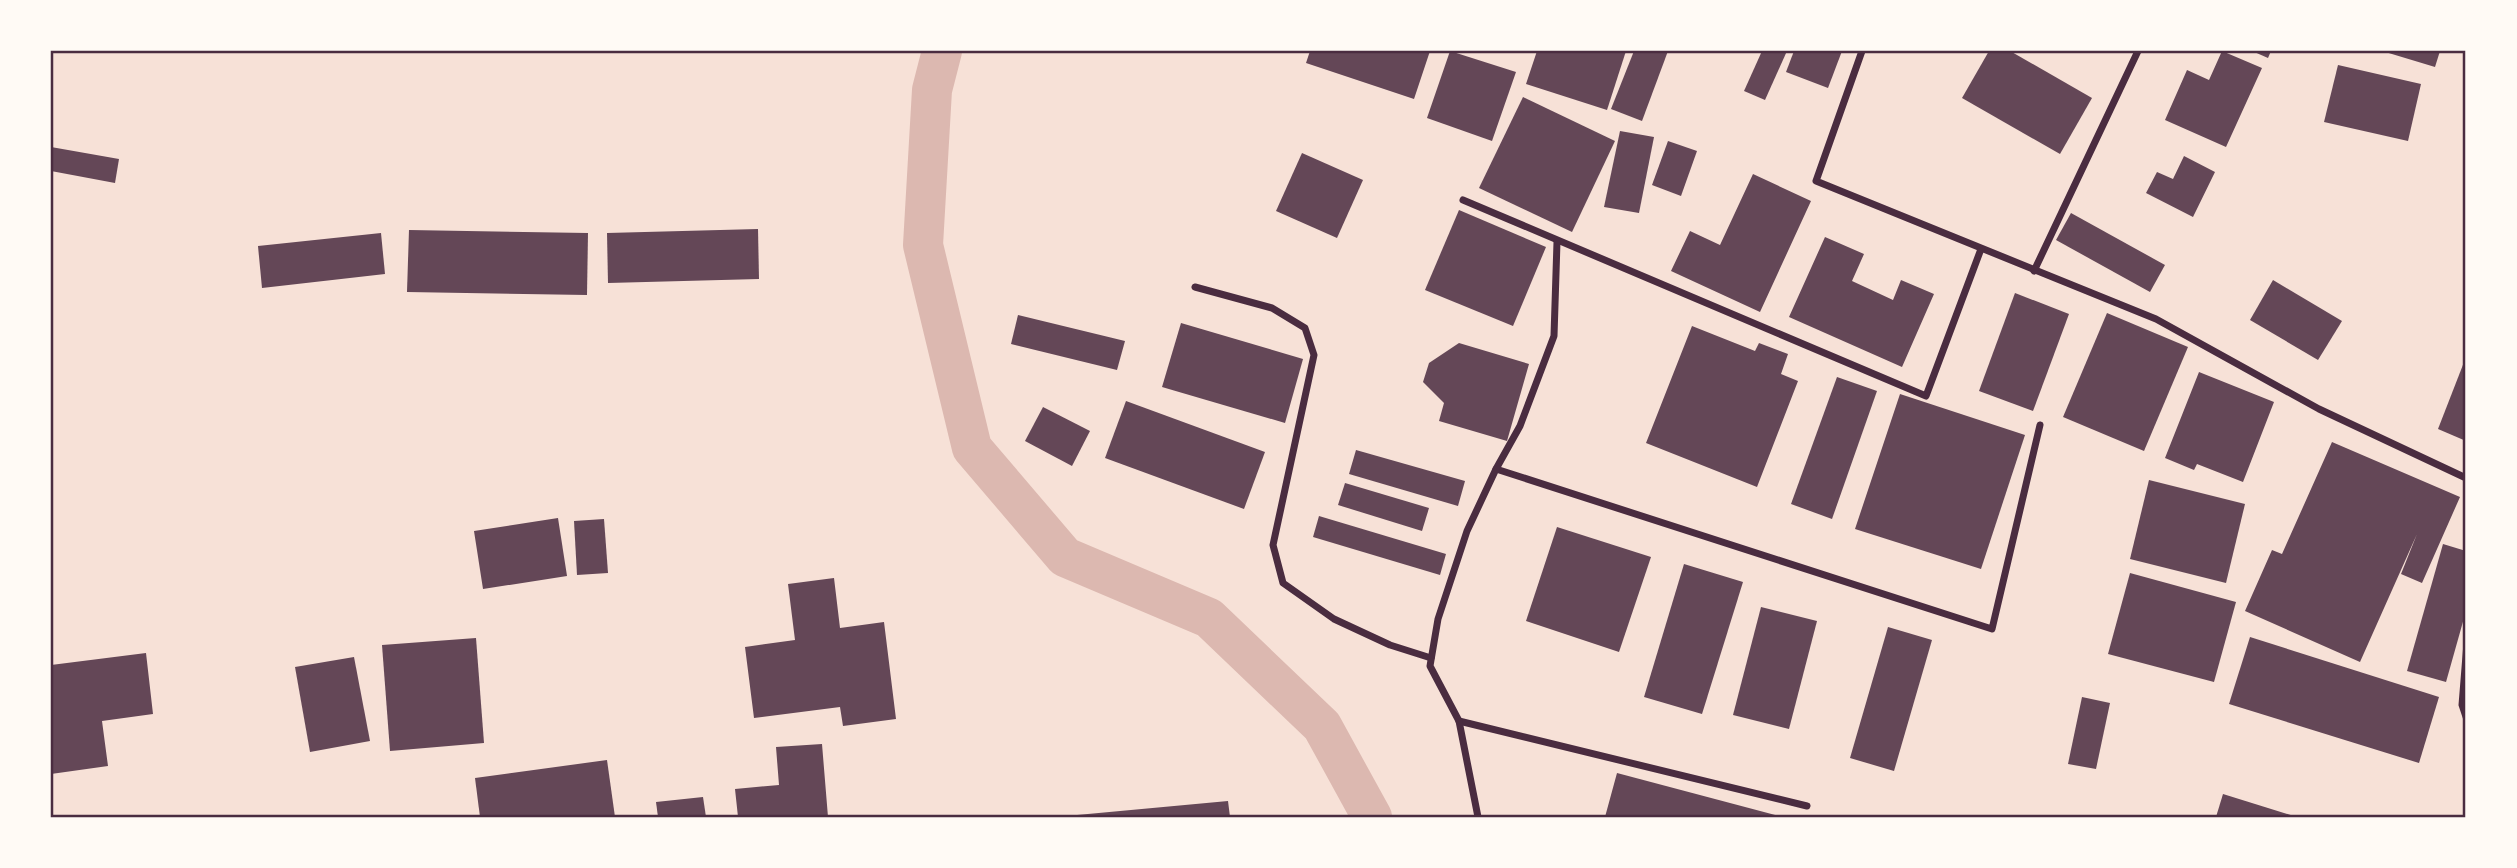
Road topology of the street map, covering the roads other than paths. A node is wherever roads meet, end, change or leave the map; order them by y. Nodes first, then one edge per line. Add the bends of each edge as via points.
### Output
1 (1862, 51) edge
2 (2138, 51) edge
3 (1463, 200) dead end
4 (1558, 242) junction
5 (1981, 249) junction
6 (2034, 271) junction
7 (1195, 287) dead end
8 (2040, 425) dead end
9 (1496, 469) junction
10 (2466, 478) edge
11 (2466, 643) edge
12 (1431, 658) junction
13 (2466, 720) edge
14 (1459, 721) junction
15 (1807, 806) dead end
16 (1478, 817) edge

1 - 5 street via 1816,181
2 - 6 street
3 - 4 street
4 - 5 street via 1926,396
4 - 9 street via 1554,336 1520,426
5 - 6 street
6 - 10 street via 2156,319 2319,409
7 - 12 street via 1272,308 1305,328 1314,355 1273,545 1283,583 1334,619
8 - 9 street via 1992,629
9 - 12 street via 1467,531 1437,619
11 - 13 lane via 2461,705
12 - 14 street via 1430,666
14 - 15 street
14 - 16 street

